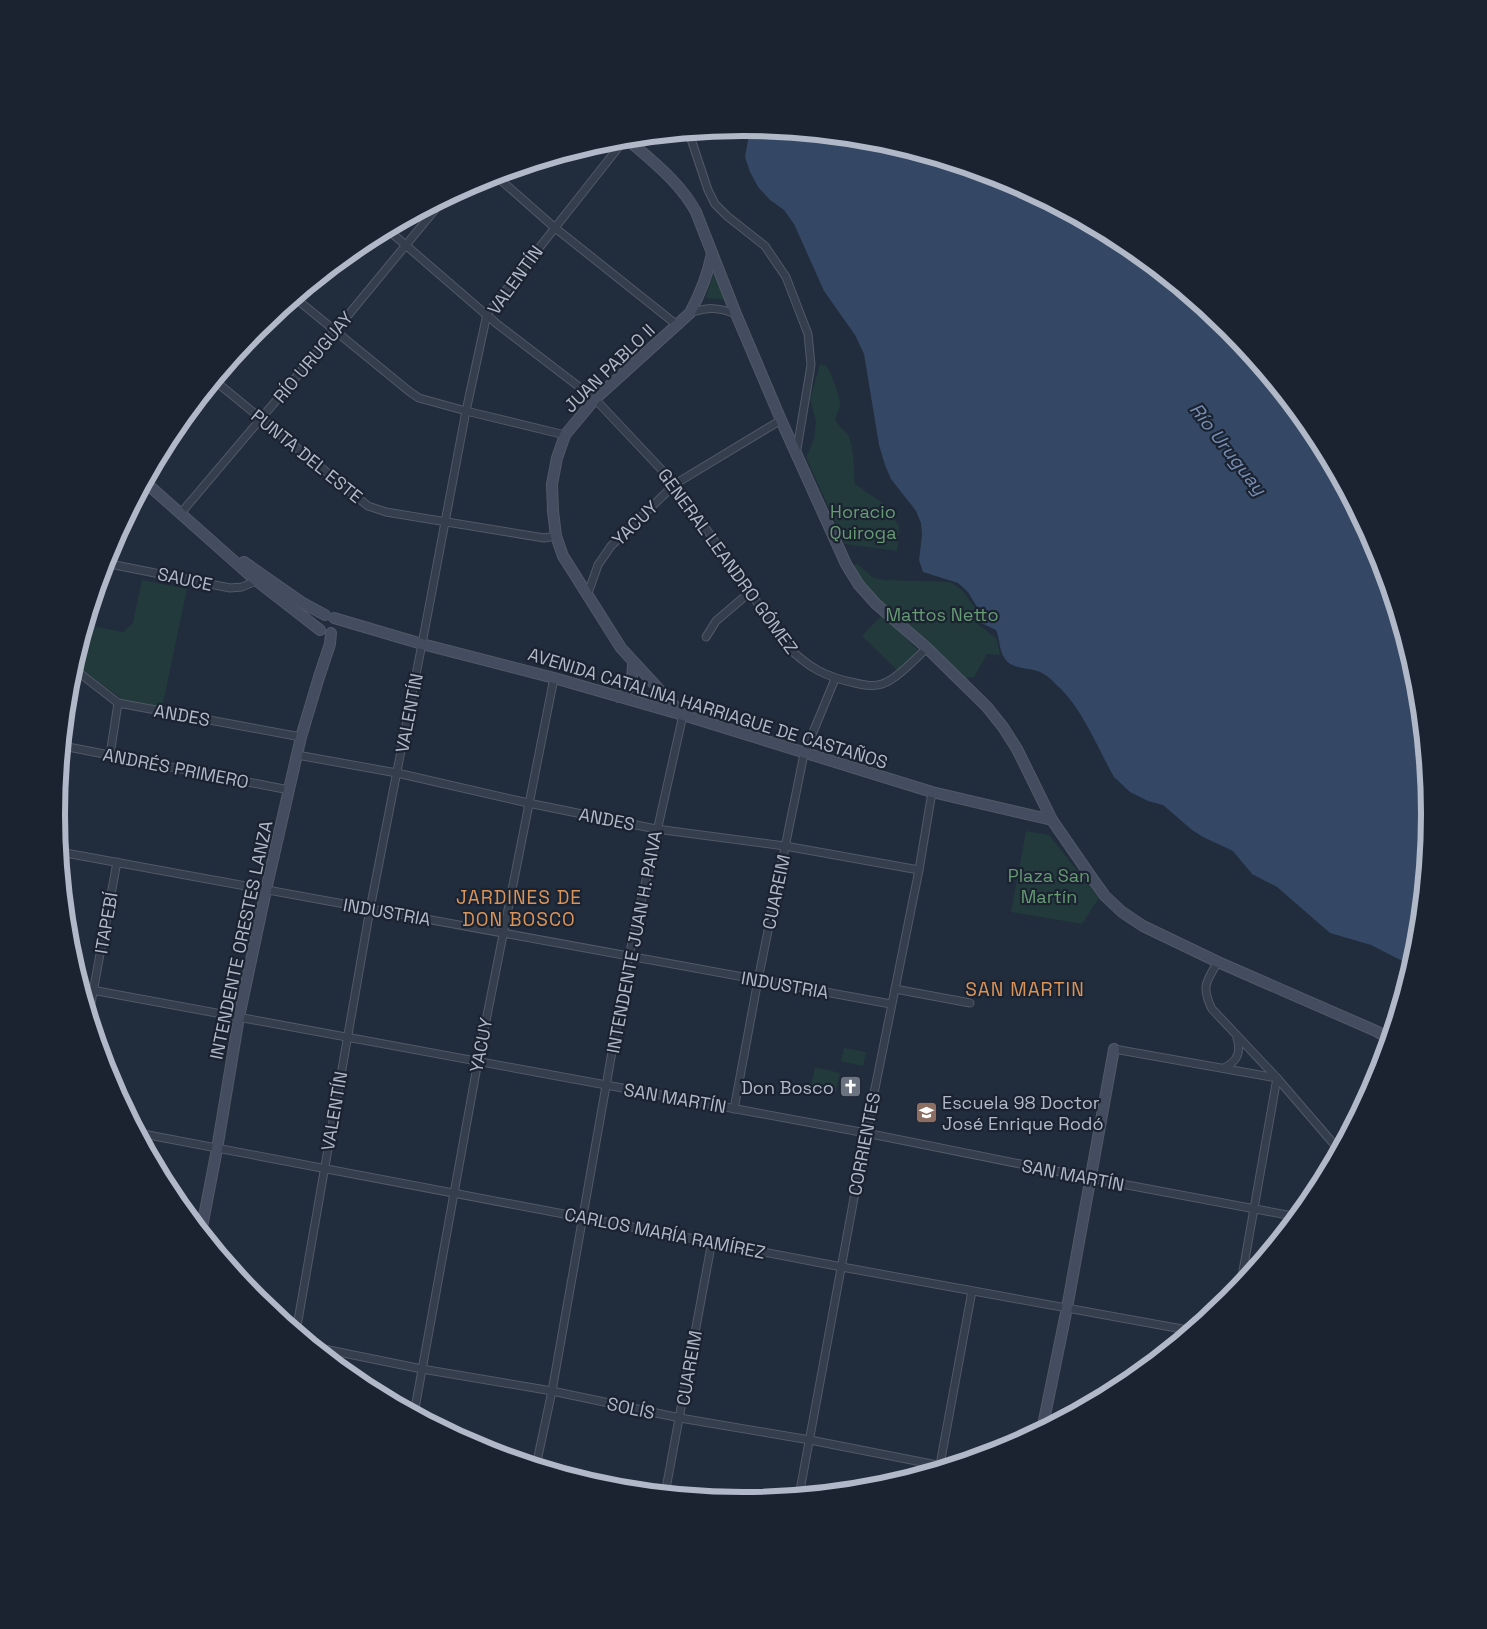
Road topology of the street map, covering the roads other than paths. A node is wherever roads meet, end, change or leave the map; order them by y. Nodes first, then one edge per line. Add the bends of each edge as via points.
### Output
1 (691, 138) edge
2 (633, 145) edge
3 (619, 148) edge
4 (502, 181) edge
5 (434, 211) edge
6 (554, 227) junction
7 (393, 234) edge
8 (406, 244) junction
9 (712, 251) junction
10 (299, 302) edge
11 (690, 313) junction
12 (487, 314) junction
13 (736, 314) junction
14 (677, 325) junction
15 (335, 331) junction
16 (219, 384) edge
17 (594, 399) junction
18 (466, 411) junction
19 (261, 419) junction
20 (781, 420) junction
21 (565, 435) junction
22 (796, 455) junction
23 (675, 484) junction
24 (150, 486) edge
25 (184, 516) junction
26 (444, 522) junction
27 (556, 536) junction
28 (113, 565) edge
29 (259, 578) junction
30 (750, 592) junction
31 (587, 596) junction
32 (330, 616) junction
33 (354, 625) junction
34 (327, 631) junction
35 (706, 637) dead end
36 (422, 644) junction
37 (927, 648) junction
38 (632, 662) junction
39 (80, 673) edge
40 (554, 678) junction
41 (836, 679) junction
42 (618, 697) junction
43 (118, 703) junction
44 (683, 715) junction
45 (301, 737) junction
46 (69, 747) edge
47 (804, 754) junction
48 (110, 755) junction
49 (297, 755) junction
50 (397, 774) junction
51 (289, 790) junction
52 (932, 792) junction
53 (528, 803) junction
54 (1052, 820) junction
55 (656, 829) junction
56 (785, 846) junction
57 (66, 853) edge
58 (117, 862) junction
59 (919, 870) junction
60 (266, 890) junction
61 (370, 909) junction
62 (502, 933) junction
63 (629, 956) junction
64 (1218, 962) junction
65 (758, 980) junction
66 (894, 988) junction
67 (88, 989) edge
68 (93, 990) junction
69 (91, 1001) edge
70 (970, 1002) dead end
71 (891, 1004) junction
72 (239, 1017) junction
73 (1236, 1035) junction
74 (1385, 1036) edge
75 (347, 1037) junction
76 (1114, 1049) joint
77 (478, 1062) junction
78 (1224, 1068) junction
79 (1277, 1078) junction
80 (605, 1085) junction
81 (734, 1109) junction
82 (866, 1133) junction
83 (146, 1134) edge
84 (1335, 1146) edge
85 (218, 1149) junction
86 (324, 1168) junction
87 (1090, 1178) junction
88 (454, 1194) junction
89 (1253, 1209) junction
90 (1291, 1216) edge
91 (583, 1217) junction
92 (203, 1224) edge
93 (712, 1241) junction
94 (842, 1267) junction
95 (1242, 1274) edge
96 (972, 1291) junction
97 (1067, 1308) junction
98 (297, 1326) edge
99 (1185, 1330) edge
100 (326, 1349) edge
101 (422, 1369) junction
102 (552, 1391) junction
103 (415, 1408) edge
104 (680, 1418) junction
105 (1043, 1423) edge
106 (810, 1440) junction
107 (537, 1461) edge
108 (943, 1463) edge
109 (932, 1466) edge
110 (666, 1488) edge
111 (800, 1491) edge

1 - 22 street via 715,204 765,246 786,277 808,334 811,365
2 - 9 street via 678,185 689,200
3 - 6 street, VALENTÍN
4 - 6 street
5 - 8 street, RÍO URUGUAY
6 - 12 street, VALENTÍN
6 - 14 street
7 - 8 street, GENERAL LEANDRO GÓMEZ
8 - 12 street, GENERAL LEANDRO GÓMEZ
8 - 15 street, RÍO URUGUAY
9 - 11 street, JUAN PABLO II via 709,271
9 - 13 street
10 - 15 street
11 - 13 street via 712,308
11 - 14 street, JUAN PABLO II
12 - 17 street, GENERAL LEANDRO GÓMEZ
12 - 18 street, VALENTÍN
13 - 20 street
14 - 17 street, JUAN PABLO II
15 - 18 street via 419,398
15 - 19 street, RÍO URUGUAY
16 - 19 street, PUNTA DEL ESTE
17 - 21 street, JUAN PABLO II
17 - 23 street, GENERAL LEANDRO GÓMEZ
18 - 21 street
18 - 26 street, VALENTÍN
19 - 25 street, RÍO URUGUAY
19 - 26 street, PUNTA DEL ESTE via 368,506
20 - 22 street
20 - 23 street, YACUY
21 - 27 street, JUAN PABLO II via 552,484
22 - 37 street via 846,564 859,585
23 - 30 street, GENERAL LEANDRO GÓMEZ
23 - 31 street, YACUY via 611,546 598,565
24 - 25 street, AVENIDA CATALINA HARRIAGUE DE CASTAÑOS
25 - 29 street, AVENIDA CATALINA HARRIAGUE DE CASTAÑOS
26 - 27 street, PUNTA DEL ESTE via 544,538
26 - 36 street, VALENTÍN
27 - 31 street, JUAN PABLO II via 563,556
28 - 29 street, SAUCE via 230,588
29 - 32 street, AVENIDA CATALINA HARRIAGUE DE CASTAÑOS
29 - 34 street, AVENIDA CATALINA HARRIAGUE DE CASTAÑOS
30 - 35 street via 716,620
30 - 41 street, GENERAL LEANDRO GÓMEZ via 801,661
31 - 38 street, JUAN PABLO II
32 - 33 street, AVENIDA CATALINA HARRIAGUE DE CASTAÑOS
32 - 34 street via 336,623
32 - 34 street via 318,621
33 - 34 street, AVENIDA CATALINA HARRIAGUE DE CASTAÑOS
33 - 36 street, AVENIDA CATALINA HARRIAGUE DE CASTAÑOS
34 - 45 street, INTENDENTE ORESTES LANZA via 330,644
36 - 40 street, AVENIDA CATALINA HARRIAGUE DE CASTAÑOS
36 - 50 street, VALENTÍN
37 - 41 street, GENERAL LEANDRO GÓMEZ via 892,679 881,684 869,686
37 - 54 street via 1003,727
38 - 42 street via 633,675 629,687
38 - 44 street, JUAN PABLO II
39 - 43 street, ANDES
40 - 42 street, AVENIDA CATALINA HARRIAGUE DE CASTAÑOS
40 - 53 street, YACUY
41 - 47 street, CUAREIM
42 - 44 street, AVENIDA CATALINA HARRIAGUE DE CASTAÑOS
43 - 45 street, ANDES
43 - 48 street
44 - 47 street, AVENIDA CATALINA HARRIAGUE DE CASTAÑOS
44 - 55 street, INTENDENTE JUAN H. PAIVA
45 - 49 street, INTENDENTE ORESTES LANZA
46 - 48 street, ANDRÉS PRIMERO
47 - 52 street, AVENIDA CATALINA HARRIAGUE DE CASTAÑOS
47 - 56 street, CUAREIM
48 - 51 street, ANDRÉS PRIMERO
49 - 50 street, ANDES
49 - 51 street, INTENDENTE ORESTES LANZA
50 - 53 street, ANDES
50 - 61 street, VALENTÍN
51 - 60 street, INTENDENTE ORESTES LANZA
52 - 54 street, AVENIDA CATALINA HARRIAGUE DE CASTAÑOS
52 - 59 street, CORRIENTES
53 - 55 street, ANDES
53 - 62 street, YACUY
54 - 64 street via 1105,896 1122,912 1143,926
55 - 56 street, ANDES
55 - 63 street, INTENDENTE JUAN H. PAIVA
56 - 59 street, ANDES
56 - 65 street, CUAREIM
57 - 58 street, INDUSTRIA
58 - 60 street, INDUSTRIA
58 - 68 street, ITAPEBÍ
59 - 66 street, CORRIENTES
60 - 61 street, INDUSTRIA
60 - 72 street, INTENDENTE ORESTES LANZA
61 - 62 street, INDUSTRIA
61 - 75 street, VALENTÍN
62 - 63 street, INDUSTRIA
62 - 77 street, YACUY
63 - 65 street, INDUSTRIA
63 - 80 street, INTENDENTE JUAN H. PAIVA
64 - 73 street via 1206,982 1205,995 1212,1009
64 - 74 street
65 - 71 street, INDUSTRIA
65 - 81 street, CUAREIM
66 - 70 street
66 - 71 street, CORRIENTES
67 - 68 street, SAN MARTÍN
68 - 69 street, ITAPEBÍ
68 - 72 street, SAN MARTÍN
71 - 82 street, CORRIENTES
72 - 75 street, SAN MARTÍN
72 - 85 street, INTENDENTE ORESTES LANZA
73 - 78 street via 1239,1055 1233,1064
73 - 79 street
75 - 77 street, SAN MARTÍN
75 - 86 street, VALENTÍN
76 - 78 street
76 - 87 street
77 - 80 street, SAN MARTÍN
77 - 88 street, YACUY
78 - 79 street
79 - 84 street
79 - 89 street
80 - 81 street, SAN MARTÍN
80 - 91 street, INTENDENTE JUAN H. PAIVA
81 - 82 street, SAN MARTÍN
82 - 87 street, SAN MARTÍN
82 - 94 street, CORRIENTES
83 - 85 street, CARLOS MARÍA RAMÍREZ
85 - 86 street, CARLOS MARÍA RAMÍREZ
85 - 92 street, INTENDENTE ORESTES LANZA
86 - 88 street, CARLOS MARÍA RAMÍREZ
86 - 98 street, VALENTÍN
87 - 89 street, SAN MARTÍN
87 - 97 street
88 - 91 street, CARLOS MARÍA RAMÍREZ
88 - 101 street, YACUY
89 - 90 street, SAN MARTÍN
89 - 95 street
91 - 93 street, CARLOS MARÍA RAMÍREZ
91 - 102 street, INTENDENTE JUAN H. PAIVA
93 - 94 street, CARLOS MARÍA RAMÍREZ
93 - 104 street, CUAREIM
94 - 96 street, CARLOS MARÍA RAMÍREZ
94 - 106 street, CORRIENTES
96 - 97 street, CARLOS MARÍA RAMÍREZ
96 - 108 street
97 - 99 street, CARLOS MARÍA RAMÍREZ
97 - 105 street
100 - 101 street, SOLÍS
101 - 102 street, SOLÍS
101 - 103 street, YACUY
102 - 104 street, SOLÍS
102 - 107 street, INTENDENTE JUAN H. PAIVA
104 - 106 street, SOLÍS
104 - 110 street, CUAREIM
106 - 109 street, SOLÍS
106 - 111 street, CORRIENTES

